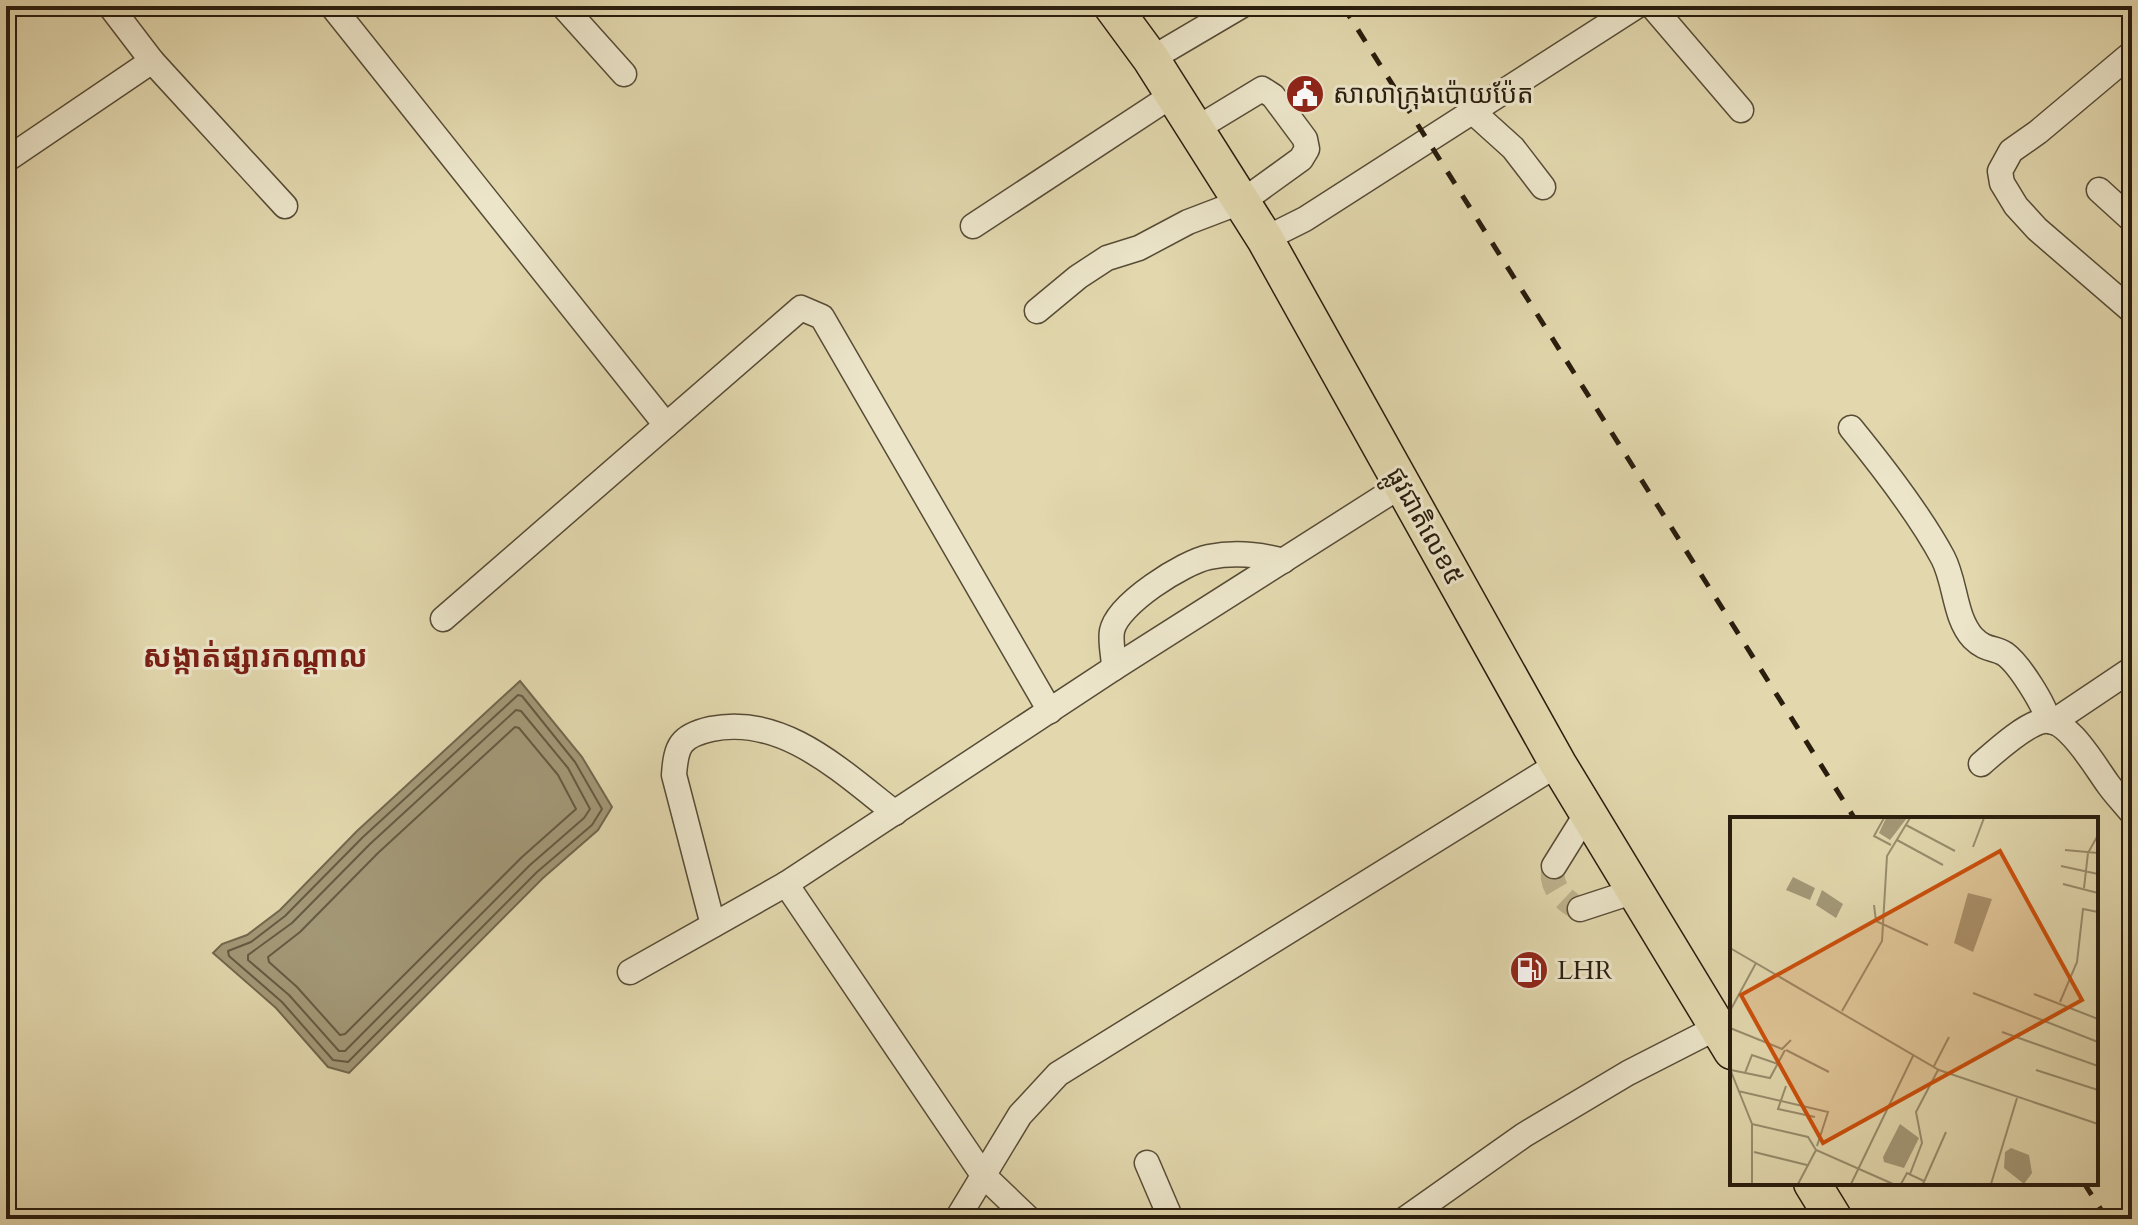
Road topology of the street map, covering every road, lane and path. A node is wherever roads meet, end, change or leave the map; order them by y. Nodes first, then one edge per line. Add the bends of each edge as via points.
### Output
1 (110, 6) edge
2 (332, 6) edge
3 (563, 6) edge
4 (1112, 6) edge
5 (1241, 6) edge
6 (1637, 6) edge
7 (1652, 6) edge
8 (2132, 53) edge
9 (1151, 59) junction
10 (152, 61) junction
11 (624, 74) dead end
12 (1174, 94) junction
13 (1741, 110) dead end
14 (1472, 111) junction
15 (1196, 129) junction
16 (6, 160) edge
17 (1543, 187) dead end
18 (2099, 190) dead end
19 (1243, 201) junction
20 (285, 206) dead end
21 (2132, 220) edge
22 (973, 226) dead end
23 (1265, 239) junction
24 (1037, 311) dead end
25 (2132, 311) edge
26 (666, 425) junction
27 (1851, 428) dead end
28 (1402, 485) junction
29 (1283, 561) junction
30 (443, 619) dead end
31 (1114, 668) junction
32 (2132, 669) edge
33 (1050, 711) junction
34 (2050, 721) junction
35 (1558, 764) junction
36 (1981, 764) dead end
37 (895, 813) junction
38 (1587, 813) junction
39 (2132, 813) edge
40 (1554, 866) dead end
41 (786, 884) junction
42 (1635, 891) junction
43 (1580, 909) dead end
44 (713, 925) junction
45 (630, 972) dead end
46 (1725, 1039) edge
47 (1147, 1163) dead end
48 (983, 1175) junction
49 (1813, 1185) edge
50 (957, 1219) edge
51 (1029, 1219) edge
52 (1171, 1219) edge
53 (1405, 1219) edge
54 (1834, 1219) edge

1 - 10 street
2 - 26 street
3 - 11 street
4 - 9 highway, ផ្លូវជាតិលេខ៥
5 - 9 street
6 - 14 street
7 - 13 street
8 - 25 street via 2011,151 2000,171 2016,206 2037,229
9 - 12 highway, ផ្លូវជាតិលេខ៥
10 - 16 street
10 - 20 street
12 - 15 highway, ផ្លូវជាតិលេខ៥
12 - 22 street
14 - 17 street via 1513,148
14 - 23 street via 1305,219
15 - 19 highway, ផ្លូវជាតិលេខ៥
15 - 19 street via 1262,89 1305,139 1301,159
18 - 21 street
19 - 23 highway, ផ្លូវជាតិលេខ៥
19 - 24 street via 1107,258
23 - 28 highway, ផ្លូវជាតិលេខ៥
26 - 30 street
26 - 33 street via 801,308 822,317
27 - 34 street via 1944,559 1973,638 2012,661
28 - 29 street
28 - 35 highway, ផ្លូវជាតិលេខ៥
29 - 31 street
29 - 31 street via 1252,553 1206,557 1173,572 1134,600 1112,629
31 - 33 street
32 - 34 street
33 - 37 street
34 - 36 street via 2029,727
34 - 39 street via 2088,753
35 - 38 highway, ផ្លូវជាតិលេខ៥
35 - 48 street via 1058,1074 1020,1115
37 - 41 street
37 - 44 street via 786,736 723,726 685,738 676,751 674,775
38 - 40 street
38 - 42 highway, ផ្លូវជាតិលេខ៥
41 - 44 street
41 - 48 street
42 - 43 street
42 - 46 highway, ផ្លូវជាតិលេខ៥
44 - 45 street
46 - 53 street via 1628,1073 1524,1135
47 - 52 street
48 - 50 street
48 - 51 street
49 - 54 highway

